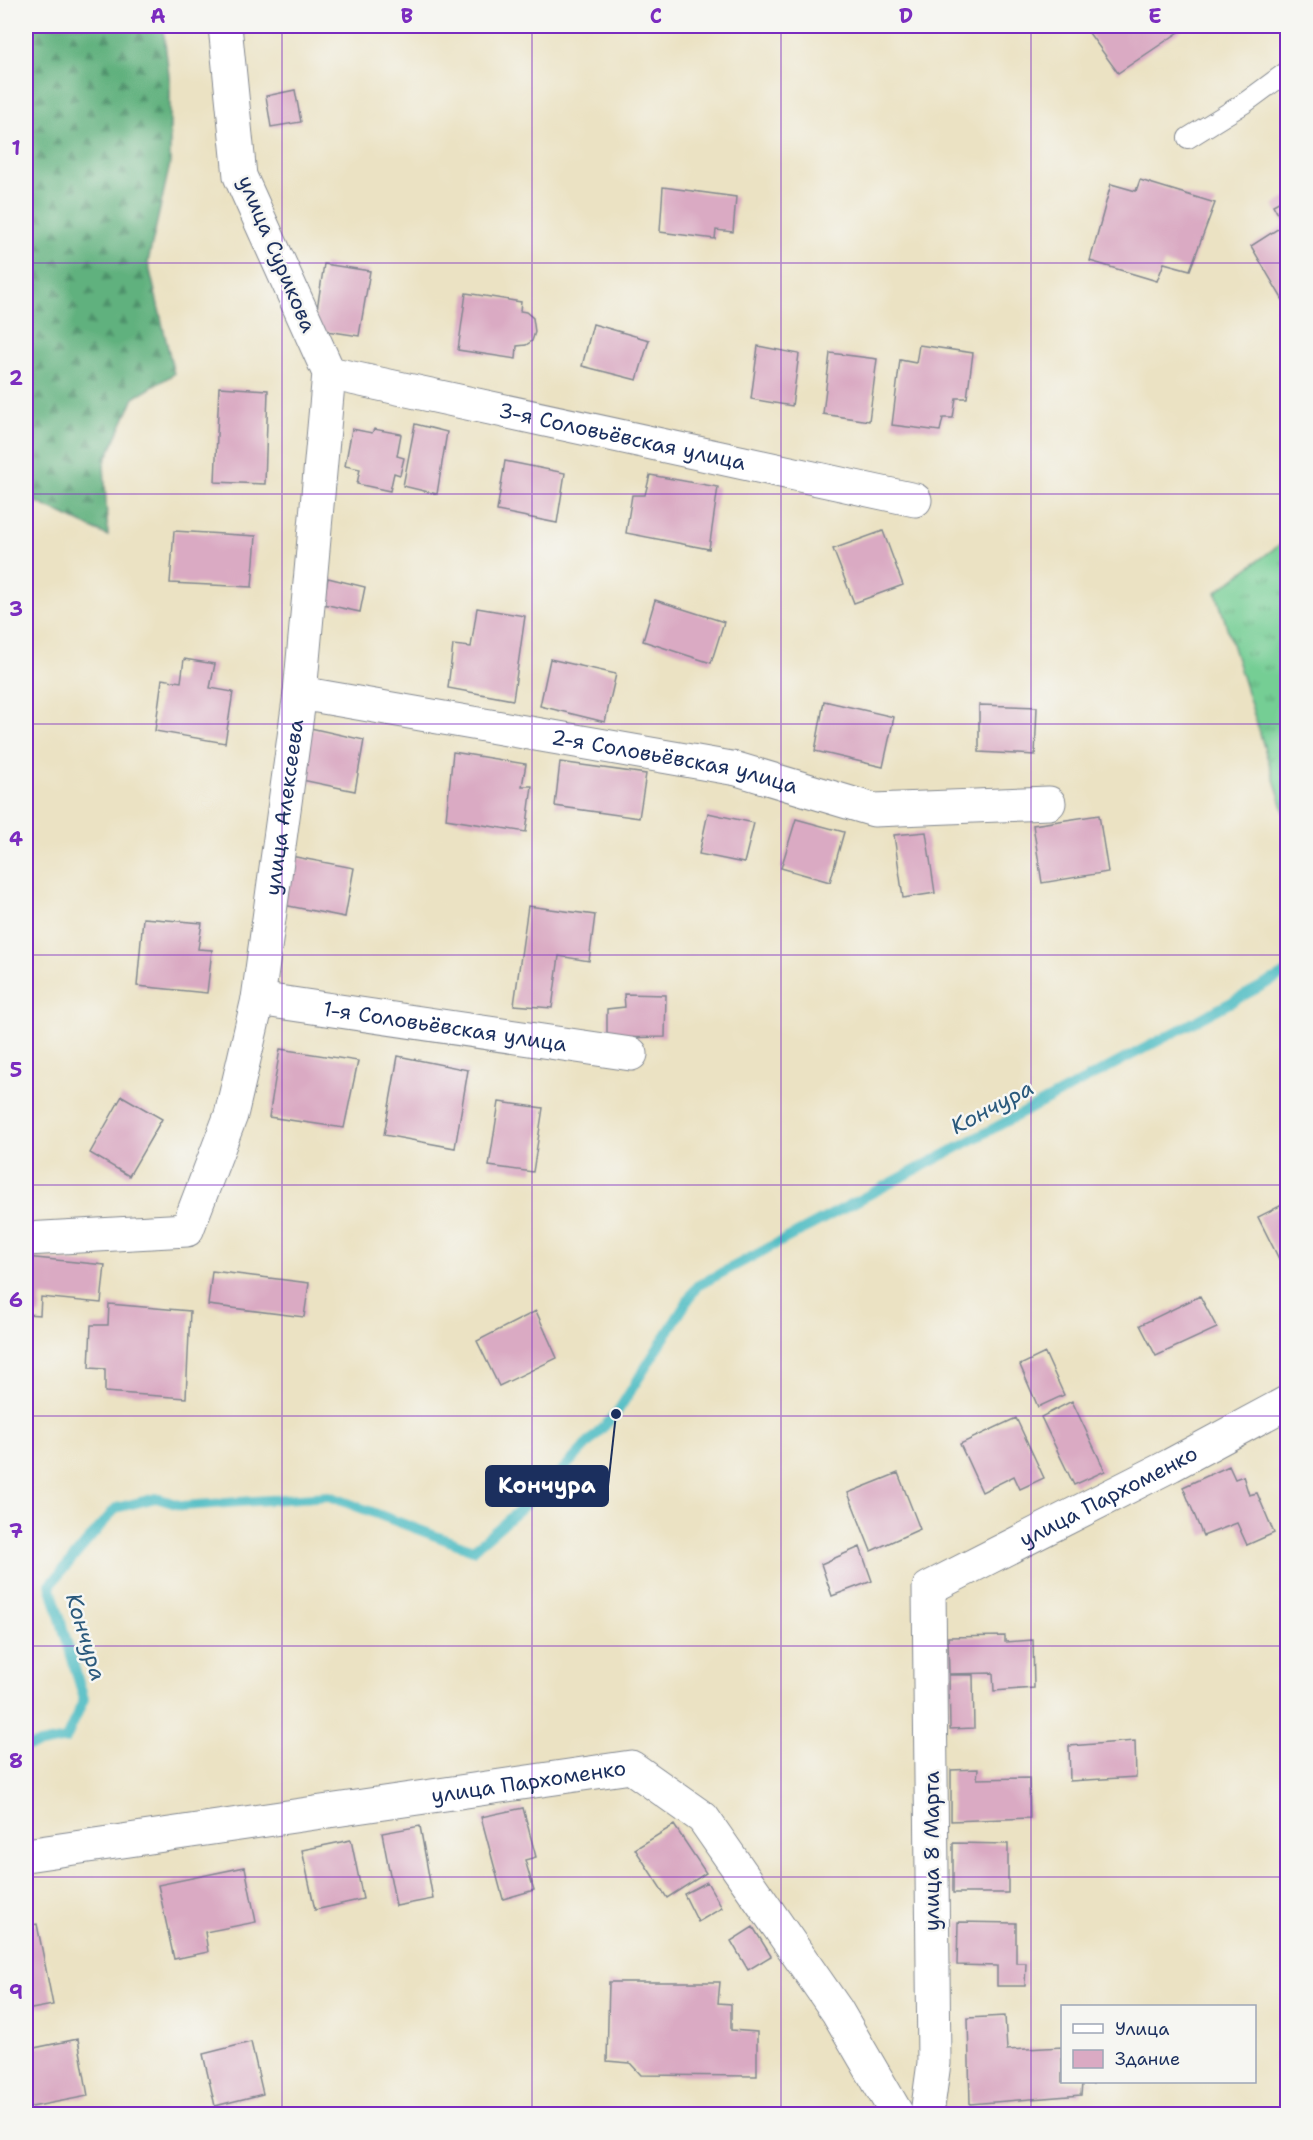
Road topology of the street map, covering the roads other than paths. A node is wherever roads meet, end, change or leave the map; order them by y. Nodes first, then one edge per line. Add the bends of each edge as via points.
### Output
1 (225, 26) edge
2 (1287, 71) edge
3 (1188, 138) dead end
4 (329, 373) junction
5 (915, 500) dead end
6 (300, 693) junction
7 (1049, 803) dead end
8 (258, 999) junction
9 (631, 1054) dead end
10 (26, 1239) edge
11 (1287, 1402) edge
12 (928, 1588) joint
13 (26, 1855) edge
14 (897, 2115) edge
15 (927, 2115) edge

1 - 4 street, улица Сурикова via 240,176
2 - 3 lane
4 - 5 street, 3-я Соловьёвская улица
4 - 6 street, улица Алексеева
6 - 7 street, 2-я Соловьёвская улица via 737,769 874,810
6 - 8 street, улица Алексеева
8 - 9 street, 1-я Соловьёвская улица
8 - 10 street, улица Алексеева via 231,1116 187,1230
11 - 12 street, улица Пархоменко
12 - 15 street, улица 8 Марта via 934,2063
13 - 14 street, улица Пархоменко via 631,1767 703,1818 837,2011

